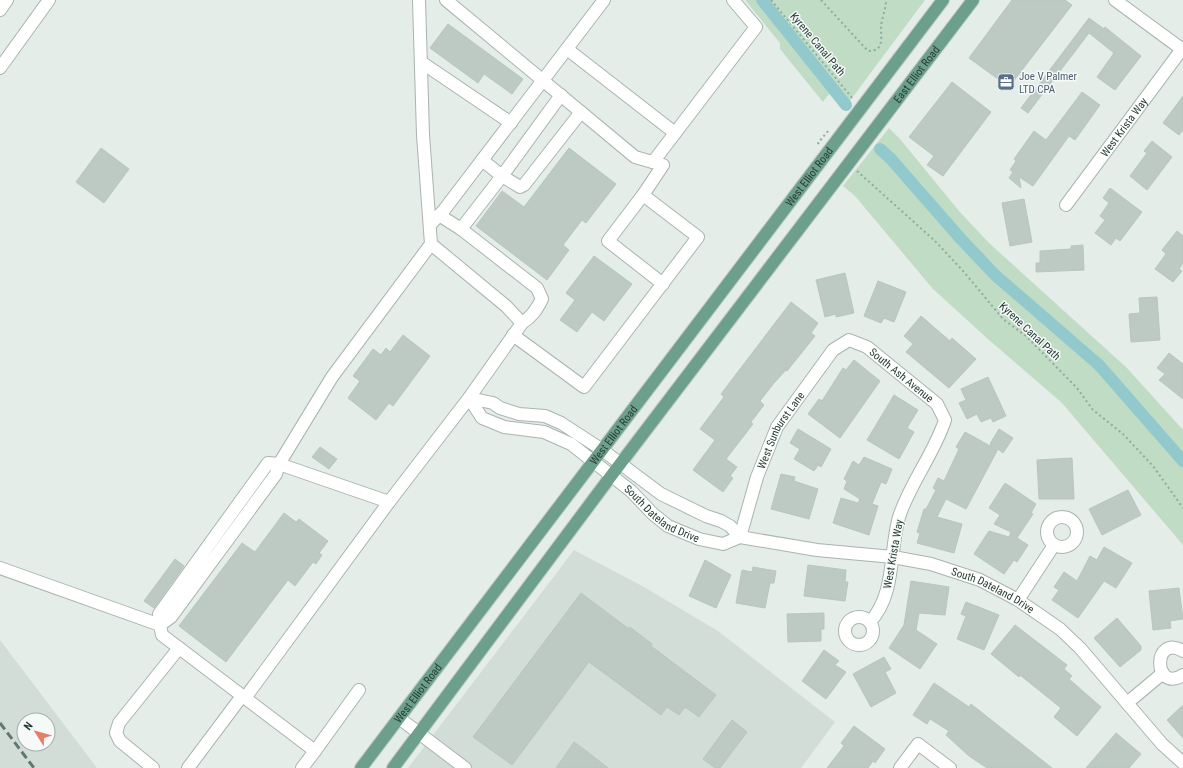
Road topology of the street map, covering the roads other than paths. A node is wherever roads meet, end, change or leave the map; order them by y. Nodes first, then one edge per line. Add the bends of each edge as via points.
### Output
1 (7, 0) edge
2 (49, 0) edge
3 (419, 0) edge
4 (446, 0) edge
5 (604, 0) edge
6 (733, 0) edge
7 (943, 0) edge
8 (973, 0) edge
9 (1116, 0) edge
10 (0, 10) edge
11 (567, 49) junction
12 (1182, 50) edge
13 (2, 60) edge
14 (421, 62) junction
15 (543, 81) junction
16 (561, 95) junction
17 (581, 112) junction
18 (511, 123) junction
19 (675, 133) junction
20 (482, 160) junction
21 (653, 162) junction
22 (502, 176) junction
23 (642, 195) junction
24 (1066, 205) dead end
25 (439, 215) junction
26 (430, 225) junction
27 (461, 229) junction
28 (431, 244) junction
29 (662, 284) junction
30 (522, 323) junction
31 (513, 335) junction
32 (849, 340) joint
33 (469, 398) junction
34 (945, 420) joint
35 (601, 449) junction
36 (593, 460) junction
37 (279, 464) junction
38 (620, 464) junction
39 (611, 476) junction
40 (389, 502) junction
41 (740, 537) junction
42 (1054, 545) dead end
43 (893, 557) junction
44 (0, 568) edge
45 (1018, 600) junction
46 (870, 622) dead end
47 (160, 625) junction
48 (179, 648) junction
49 (1183, 652) edge
50 (1162, 673) junction
51 (1183, 675) edge
52 (358, 690) dead end
53 (243, 697) junction
54 (1127, 703) junction
55 (399, 718) junction
56 (419, 733) junction
57 (315, 751) junction
58 (1180, 761) edge
59 (153, 768) edge
60 (188, 768) edge
61 (302, 768) edge
62 (361, 768) edge
63 (393, 768) edge
64 (465, 768) edge
65 (900, 768) edge
66 (950, 768) edge
67 (1169, 768) edge

1 - 10 street
2 - 13 street
3 - 14 street
4 - 15 street
5 - 11 street
6 - 19 street via 756,26
7 - 35 main road, West Elliot Road
8 - 38 main road, East Elliot Road
9 - 12 street
11 - 15 street
11 - 19 street
12 - 24 street, West Krista Way
14 - 18 street
14 - 26 street via 423,135
15 - 16 street
15 - 18 street
16 - 17 street
16 - 22 street
17 - 21 street via 635,157
17 - 22 street via 524,185 516,186
18 - 20 street
19 - 21 street
20 - 22 street
20 - 25 street
21 - 23 street via 663,165
22 - 27 street
23 - 29 street via 608,241
23 - 29 street via 698,237
25 - 26 street
25 - 27 street
26 - 28 street
27 - 30 street via 538,288 542,299 529,319
28 - 30 street via 506,306
28 - 37 street via 332,377
29 - 31 street via 584,387
30 - 31 street
31 - 33 street
32 - 34 street, South Ash Avenue via 867,347 937,404
32 - 41 street, West Sunburst Lane via 833,350 777,427 757,477
33 - 35 street, South Dateland Drive via 493,403 519,414 545,416 579,433
33 - 36 street, South Dateland Drive via 482,418 504,427 557,436
33 - 40 street
34 - 43 street, West Krista Way via 899,517
35 - 36 main road, West Elliot Road
35 - 38 street, South Dateland Drive
36 - 39 street, South Dateland Drive
36 - 55 main road, West Elliot Road
37 - 40 street
37 - 47 street via 268,463 159,614
38 - 39 main road
38 - 41 street, South Dateland Drive via 661,494 730,526
39 - 41 street, South Dateland Drive via 653,514 682,533 723,544
39 - 56 main road
40 - 53 street
41 - 43 street, South Dateland Drive via 817,550
42 - 45 street
43 - 45 street, South Dateland Drive via 931,564 973,578
43 - 46 street, West Krista Way via 886,594 879,612
44 - 47 street
45 - 54 street, South Dateland Drive via 1065,633
47 - 48 street via 162,635
48 - 53 street
48 - 59 street via 119,723 116,733 120,741
49 - 50 street via 1173,648 1164,652 1160,660
50 - 51 street via 1170,678
50 - 54 street
52 - 57 street
53 - 57 street
53 - 60 street
54 - 58 street, South Dateland Drive
55 - 56 street
55 - 62 main road, West Elliot Road
56 - 63 main road
56 - 64 street
57 - 61 street
58 - 67 street
65 - 66 street via 918,744

